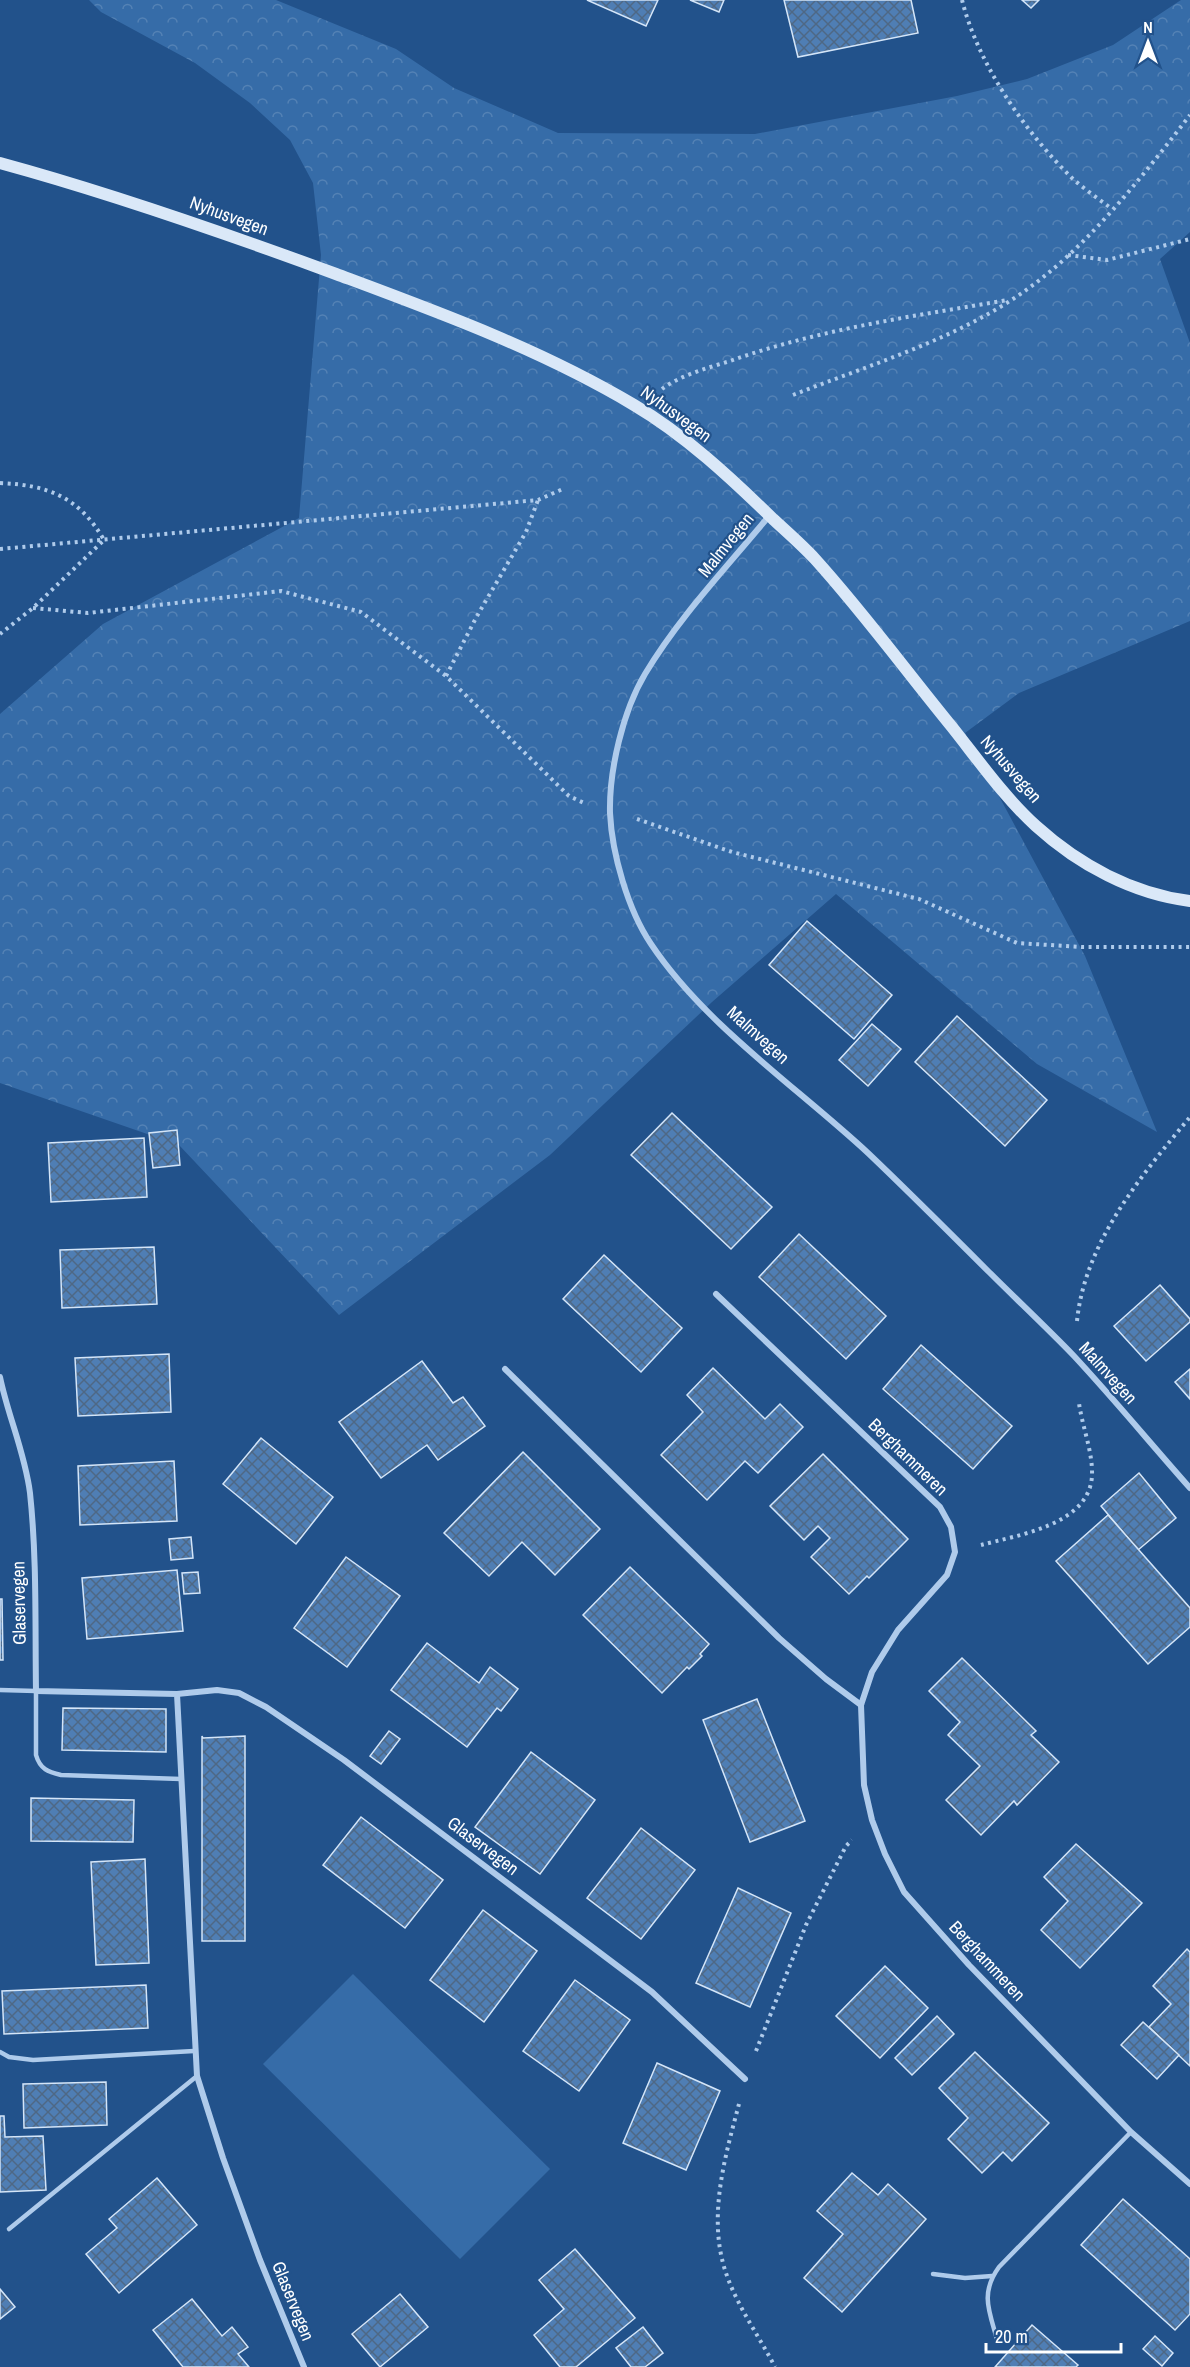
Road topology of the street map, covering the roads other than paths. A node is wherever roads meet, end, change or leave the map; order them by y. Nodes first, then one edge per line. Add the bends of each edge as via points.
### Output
1 (0, 163) edge
2 (769, 515) junction
3 (1190, 901) edge
4 (716, 1294) dead end
5 (506, 1369) dead end
6 (0, 1377) edge
7 (1190, 1488) edge
8 (0, 1690) edge
9 (36, 1691) junction
10 (177, 1694) junction
11 (861, 1705) junction
12 (181, 1779) junction
13 (194, 2051) junction
14 (0, 2052) edge
15 (197, 2076) junction
16 (745, 2079) road end
17 (1131, 2132) junction
18 (1190, 2184) edge
19 (9, 2229) dead end
20 (933, 2274) dead end
21 (992, 2276) junction
22 (997, 2339) dead end
23 (304, 2367) edge

1 - 2 street, Nyhusvegen via 213,228 444,314 526,349 637,406 690,444
2 - 3 street, Nyhusvegen via 814,559 1036,826 1083,861 1123,884
2 - 7 street, Malmvegen via 644,675 624,722 610,811 615,852 649,942 678,980 724,1026 866,1151 1074,1356
4 - 11 street, Berghammeren via 940,1507 951,1527 955,1552 947,1575 898,1630 872,1672
5 - 11 street via 779,1638
6 - 9 street, Glaservegen via 29,1491
8 - 9 lane
9 - 10 street, Glaservegen
9 - 12 lane via 36,1755 47,1772
10 - 12 street, Glaservegen
10 - 16 street, Glaservegen via 217,1690 239,1693 266,1707 353,1767 652,1992
11 - 17 street, Berghammeren via 864,1785 872,1820 904,1892
12 - 13 street, Glaservegen
13 - 14 lane via 33,2060
13 - 15 street, Glaservegen
15 - 19 lane
15 - 23 street, Glaservegen via 247,2226
17 - 18 street, Berghammeren
17 - 21 lane
20 - 21 lane
21 - 22 lane via 987,2291

